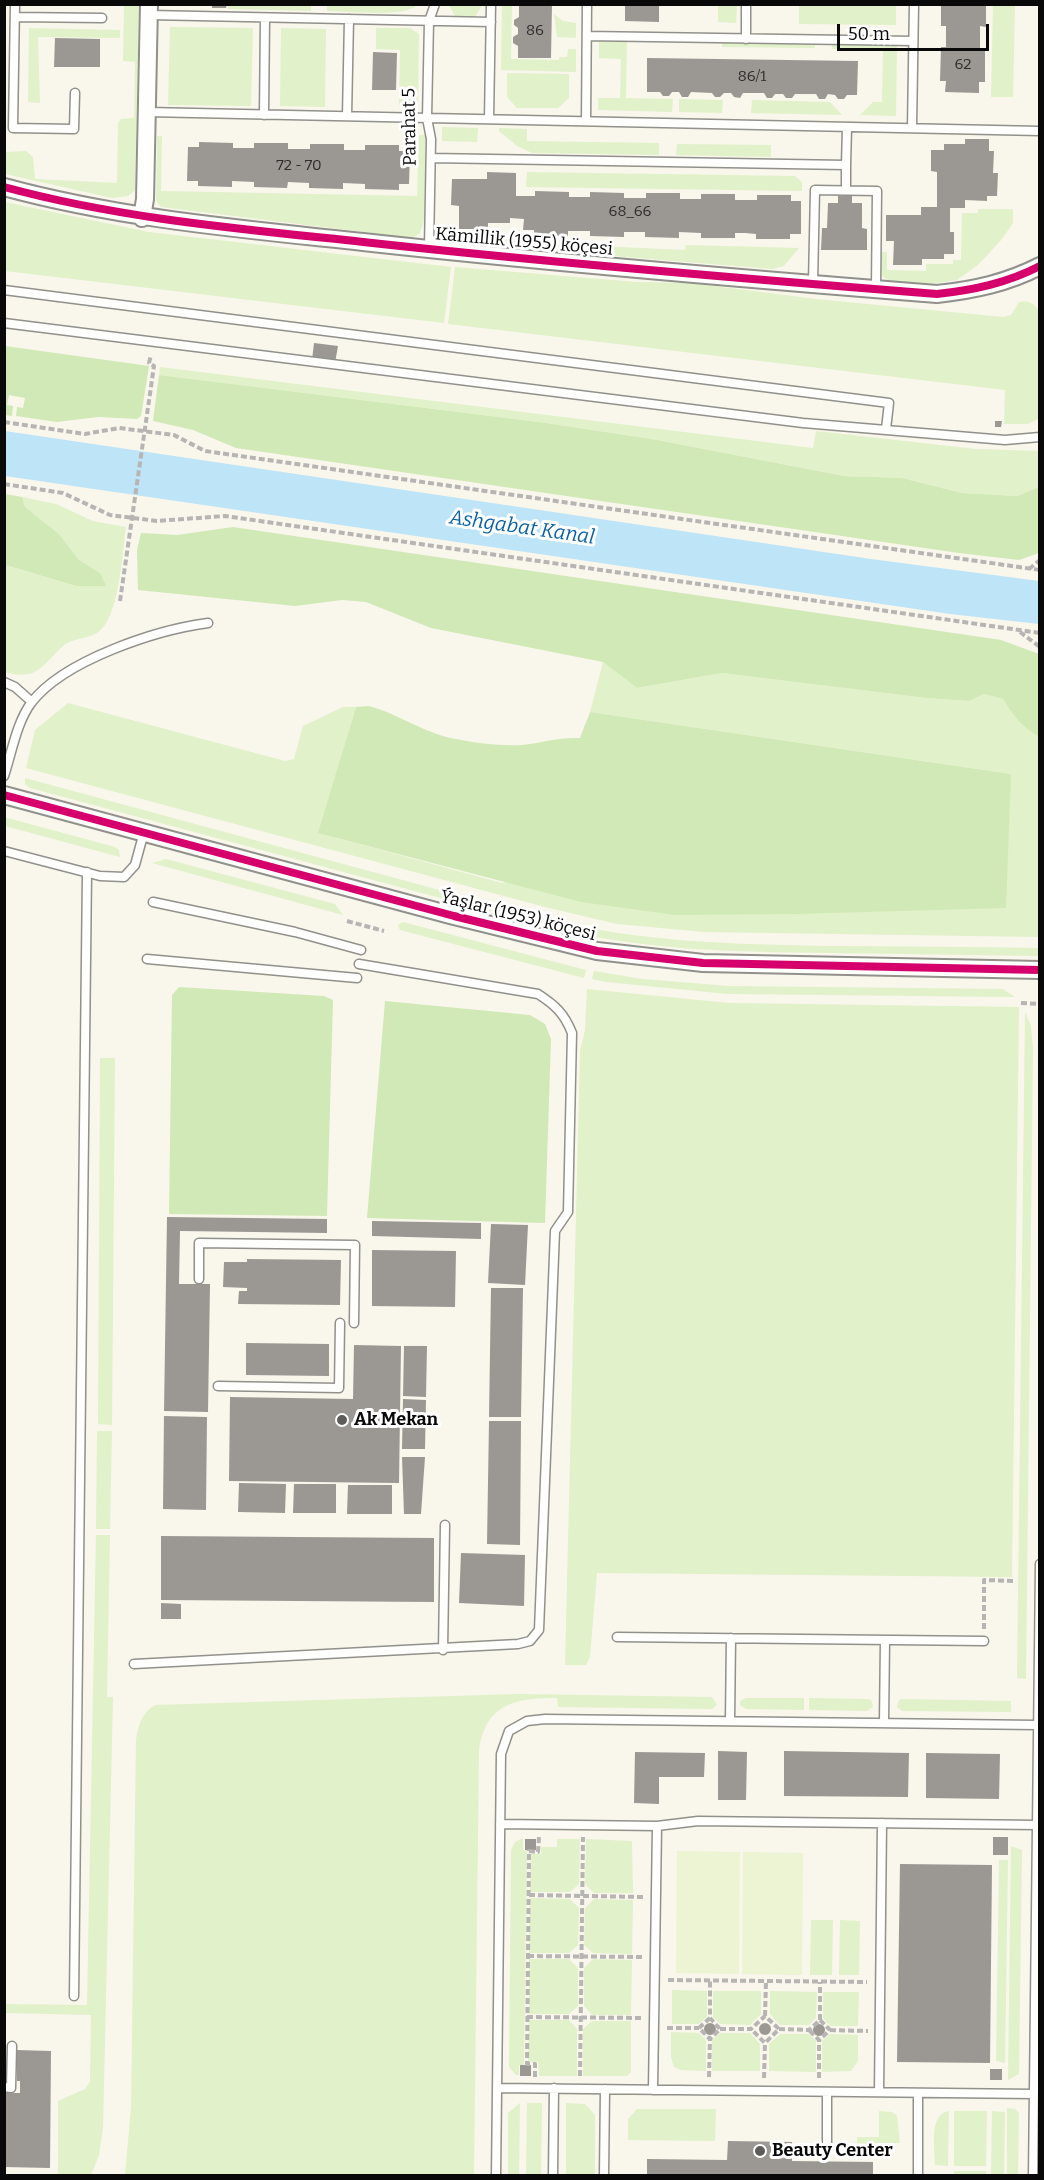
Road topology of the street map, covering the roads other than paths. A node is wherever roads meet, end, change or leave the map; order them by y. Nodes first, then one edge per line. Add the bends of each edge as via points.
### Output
1 (15, 4) edge
2 (435, 4) edge
3 (491, 4) edge
4 (587, 4) edge
5 (746, 4) edge
6 (914, 4) edge
7 (149, 10) edge
8 (15, 17) junction
9 (102, 18) dead end
10 (265, 18) junction
11 (349, 19) junction
12 (429, 21) junction
13 (491, 22) junction
14 (4, 28) edge
15 (15, 28) junction
16 (587, 36) junction
17 (746, 39) junction
18 (913, 41) junction
19 (75, 93) dead end
20 (147, 112) junction
21 (264, 115) junction
22 (347, 116) junction
23 (427, 118) junction
24 (489, 119) junction
25 (586, 121) junction
26 (847, 127) junction
27 (912, 128) junction
28 (1040, 131) edge
29 (431, 158) junction
30 (846, 165) junction
31 (4, 187) edge
32 (846, 190) junction
33 (142, 218) junction
34 (429, 249) junction
35 (1040, 266) edge
36 (813, 283) junction
37 (876, 289) junction
38 (4, 290) edge
39 (4, 323) edge
40 (886, 429) junction
41 (1040, 438) edge
42 (208, 623) dead end
43 (4, 682) edge
44 (32, 702) junction
45 (4, 776) edge
46 (4, 795) edge
47 (144, 832) junction
48 (4, 851) edge
49 (87, 872) junction
50 (153, 902) dead end
51 (361, 950) dead end
52 (147, 959) dead end
53 (359, 964) dead end
54 (1040, 970) edge
55 (357, 978) dead end
56 (199, 1279) dead end
57 (340, 1323) dead end
58 (354, 1323) dead end
59 (219, 1386) dead end
60 (445, 1525) dead end
61 (1040, 1564) edge
62 (617, 1637) dead end
63 (731, 1638) junction
64 (885, 1640) junction
65 (984, 1641) road end
66 (443, 1650) junction
67 (134, 1664) dead end
68 (730, 1721) junction
69 (884, 1723) junction
70 (1037, 1725) junction
71 (882, 1823) junction
72 (500, 1824) junction
73 (1038, 1825) junction
74 (657, 1826) junction
75 (74, 1996) dead end
76 (12, 2046) dead end
77 (4, 2087) edge
78 (497, 2088) junction
79 (555, 2088) junction
80 (605, 2089) junction
81 (653, 2090) junction
82 (827, 2092) junction
83 (879, 2092) junction
84 (918, 2092) junction
85 (1034, 2094) junction
86 (826, 2150) dead end
87 (496, 2175) edge
88 (554, 2175) edge
89 (604, 2175) edge
90 (918, 2175) edge
91 (1033, 2175) edge

1 - 8 lane
2 - 12 lane, Parahat 5
3 - 13 lane
4 - 16 lane
5 - 17 lane
6 - 18 lane
7 - 10 lane
7 - 20 street
8 - 9 lane
8 - 15 lane
10 - 11 lane
10 - 21 lane
11 - 12 lane
11 - 22 lane
12 - 13 lane
12 - 23 lane, Parahat 5
13 - 24 lane
14 - 15 lane
15 - 19 lane via 13,128 74,129
16 - 17 lane
16 - 25 lane
17 - 18 lane
18 - 27 lane
20 - 21 lane
20 - 33 street
21 - 22 lane
22 - 23 lane
23 - 24 lane
23 - 29 lane, Parahat 5
24 - 25 lane
25 - 26 lane
26 - 27 lane
26 - 30 lane
27 - 28 lane
29 - 30 lane
29 - 34 lane, Parahat 5
30 - 32 lane
31 - 33 street, Kämillik (1955) köçesi
32 - 36 lane via 814,190
32 - 37 lane via 878,190
33 - 34 street, Kämillik (1955) köçesi
34 - 36 street, Kämillik (1955) köçesi
35 - 37 street, Kämillik (1955) köçesi via 1016,278 970,291 937,294
36 - 37 street, Kämillik (1955) köçesi
38 - 40 lane via 889,403
39 - 40 lane via 791,422
40 - 41 lane via 1005,440
42 - 44 lane via 184,626 121,646 50,684
43 - 44 lane
44 - 45 lane
46 - 47 street, Ýaşlar (1953) köçesi
47 - 49 lane via 135,865 124,877
47 - 54 street, Ýaşlar (1953) köçesi via 597,951 703,963
48 - 49 lane
49 - 75 lane
50 - 51 lane
52 - 55 lane
53 - 66 lane via 538,994 566,1016 572,1033 568,1212 555,1231 538,1630 530,1641 518,1644
56 - 58 lane via 199,1243 355,1245
57 - 59 lane via 339,1388
60 - 66 lane
61 - 70 lane
62 - 63 lane
63 - 64 lane
63 - 68 lane
64 - 65 lane
64 - 69 lane
66 - 67 lane
68 - 69 lane
68 - 72 lane via 545,1719 517,1725 509,1731 501,1754
69 - 70 lane
70 - 73 lane
71 - 73 lane
71 - 74 lane via 698,1821
71 - 83 lane
72 - 74 lane
72 - 78 lane
73 - 85 lane
74 - 81 lane
76 - 77 lane via 11,2088
78 - 79 lane
78 - 87 lane
79 - 80 lane
79 - 88 lane
80 - 81 lane
80 - 89 lane
81 - 82 lane
82 - 83 lane
82 - 86 lane
83 - 84 lane
84 - 85 lane
84 - 90 lane
85 - 91 lane

